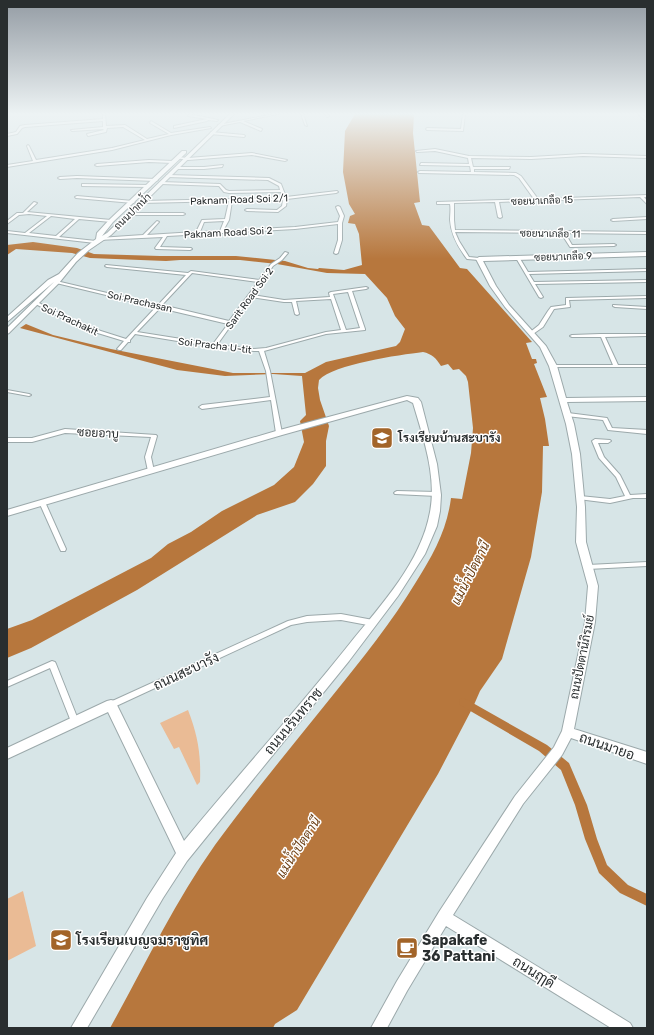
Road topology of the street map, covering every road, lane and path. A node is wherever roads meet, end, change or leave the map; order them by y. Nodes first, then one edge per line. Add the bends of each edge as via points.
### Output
1 (33, 162) edge
2 (133, 162) edge
3 (173, 162) edge
4 (182, 162) edge
5 (470, 162) edge
6 (421, 164) dead end
7 (97, 165) dead end
8 (7, 166) edge
9 (222, 166) dead end
10 (471, 166) junction
11 (177, 168) junction
12 (509, 168) dead end
13 (420, 172) dead end
14 (162, 173) junction
15 (472, 173) junction
16 (169, 175) junction
17 (60, 178) dead end
18 (156, 180) junction
19 (161, 183) junction
20 (83, 184) dead end
21 (149, 186) junction
22 (280, 191) dead end
23 (336, 192) dead end
24 (641, 196) junction
25 (647, 196) edge
26 (77, 197) dead end
27 (285, 198) junction
28 (231, 200) junction
29 (537, 200) junction
30 (133, 202) junction
31 (142, 202) junction
32 (497, 202) junction
33 (35, 203) dead end
34 (438, 203) dead end
35 (452, 203) junction
36 (647, 203) edge
37 (338, 207) dead end
38 (247, 210) dead end
39 (24, 213) junction
40 (130, 214) junction
41 (183, 214) dead end
42 (50, 215) junction
43 (500, 217) dead end
44 (78, 218) junction
45 (647, 218) edge
46 (227, 220) junction
47 (613, 220) dead end
48 (112, 221) junction
49 (7, 222) edge
50 (157, 222) dead end
51 (340, 223) junction
52 (453, 231) junction
53 (7, 232) edge
54 (220, 232) junction
55 (563, 233) junction
56 (647, 233) edge
57 (26, 234) junction
58 (197, 234) junction
59 (166, 235) junction
60 (144, 236) junction
61 (56, 238) junction
62 (95, 242) junction
63 (614, 245) dead end
64 (190, 249) dead end
65 (286, 253) dead end
66 (336, 253) dead end
67 (647, 254) edge
68 (518, 258) junction
69 (479, 259) junction
70 (107, 266) dead end
71 (647, 270) edge
72 (190, 273) junction
73 (526, 273) junction
74 (62, 274) junction
75 (50, 281) junction
76 (260, 281) junction
77 (647, 281) edge
78 (57, 282) junction
79 (532, 283) junction
80 (366, 288) dead end
81 (350, 291) junction
82 (250, 296) junction
83 (541, 297) dead end
84 (647, 297) edge
85 (333, 298) junction
86 (627, 298) junction
87 (294, 300) junction
88 (36, 304) junction
89 (161, 306) junction
90 (615, 306) dead end
91 (631, 307) junction
92 (647, 308) edge
93 (297, 314) dead end
94 (7, 320) edge
95 (230, 323) junction
96 (344, 331) junction
97 (7, 332) edge
98 (136, 333) junction
99 (531, 333) junction
100 (602, 335) junction
101 (647, 335) edge
102 (572, 336) dead end
103 (128, 341) junction
104 (214, 346) junction
105 (119, 349) dead end
106 (261, 350) junction
107 (553, 366) junction
108 (616, 366) junction
109 (647, 366) edge
110 (7, 391) edge
111 (29, 395) dead end
112 (272, 398) junction
113 (647, 399) edge
114 (563, 400) junction
115 (202, 407) dead end
116 (568, 416) junction
117 (279, 433) junction
118 (646, 434) edge
119 (7, 440) edge
120 (608, 441) dead end
121 (151, 471) junction
122 (397, 493) dead end
123 (437, 494) junction
124 (647, 496) edge
125 (628, 497) junction
126 (580, 498) junction
127 (42, 502) junction
128 (7, 513) edge
129 (63, 548) dead end
130 (647, 564) edge
131 (588, 567) junction
132 (373, 623) junction
133 (7, 684) edge
134 (111, 705) junction
135 (75, 722) junction
136 (568, 732) junction
137 (7, 754) edge
138 (647, 758) edge
139 (184, 855) junction
140 (444, 917) junction
141 (79, 1028) edge
142 (379, 1028) edge
143 (625, 1028) edge

1 - 8 street
2 - 7 street
3 - 14 street, ถนนปากน้ำ
4 - 11 street, ถนนปากน้ำ
5 - 10 street
6 - 10 street
9 - 11 street
10 - 12 street
10 - 15 street
11 - 16 street, ถนนปากน้ำ
13 - 15 street
14 - 16 street
14 - 18 street, ถนนปากน้ำ
15 - 29 street via 517,175
16 - 19 street, ถนนปากน้ำ
16 - 27 street via 269,179 280,185
17 - 18 street
18 - 21 street, ถนนปากน้ำ
19 - 22 street via 220,185 227,192
19 - 31 street, ถนนปากน้ำ
20 - 21 street
21 - 30 street, ถนนปากน้ำ
23 - 27 street, Paknam Road Soi 2/1
24 - 25 street, ซอยนาเกลือ 15
24 - 29 street, ซอยนาเกลือ 15
24 - 36 street
26 - 30 street
27 - 28 street, Paknam Road Soi 2/1
27 - 38 street via 284,206 278,211
28 - 31 street, Paknam Road Soi 2/1
28 - 46 street
29 - 32 street, ซอยนาเกลือ 15
30 - 48 street, ถนนปากน้ำ
31 - 40 street, ถนนปากน้ำ
32 - 35 street, ซอยนาเกลือ 15
32 - 43 street
33 - 39 street
34 - 35 street, ซอยนาเกลือ 15
35 - 52 street
37 - 51 street via 342,216
39 - 42 street
39 - 49 street
40 - 41 street
40 - 62 street, ถนนปากน้ำ via 109,234
42 - 44 street
42 - 57 street
44 - 48 street
44 - 61 street
45 - 47 street
46 - 54 street
46 - 58 street via 203,221
48 - 62 street, ถนนปากน้ำ
50 - 60 street
51 - 54 street, Paknam Road Soi 2
51 - 66 street via 340,240
52 - 55 street, ซอยนาเกลือ 11
52 - 69 street via 468,258
53 - 57 street, Paknam Road Soi 2
54 - 58 street, Paknam Road Soi 2
55 - 56 street, ซอยนาเกลือ 11
55 - 63 street via 571,246
57 - 61 street, Paknam Road Soi 2
58 - 59 street, Paknam Road Soi 2
59 - 60 street, Paknam Road Soi 2
59 - 64 street via 158,248
60 - 62 street, Paknam Road Soi 2
61 - 62 street, Paknam Road Soi 2
62 - 74 street, ถนนปากน้ำ
65 - 76 street, Sarit Road Soi 2 via 272,265
67 - 68 street, ซอยนาเกลือ 9
68 - 69 street, ซอยนาเกลือ 9
68 - 73 street
69 - 99 street, ถนนปัตตานีภิรมย์ via 500,296
70 - 72 street
71 - 73 street
72 - 76 street
72 - 89 street
73 - 79 street
74 - 75 street, ถนนปากน้ำ
74 - 78 street, ถนนปากน้ำ
75 - 78 street, Soi Prachasan
75 - 94 street, ถนนปากน้ำ
76 - 82 street, Sarit Road Soi 2
77 - 79 street
78 - 88 street, ถนนปากน้ำ
78 - 89 street, Soi Prachasan
79 - 83 street
80 - 81 street
81 - 85 street via 331,293
81 - 96 street, Soi Pracha U-tit via 363,329
82 - 87 street
82 - 95 street, Sarit Road Soi 2
84 - 86 street
85 - 87 street
85 - 96 street
86 - 91 street
86 - 99 street via 567,299 568,306 553,308 541,326
87 - 93 street
88 - 97 street, ถนนปากน้ำ
88 - 103 street, Soi Prachakit via 80,326
89 - 95 street, Soi Prachasan
89 - 98 street
90 - 91 street
91 - 92 street
95 - 104 street, Sarit Road Soi 2
96 - 106 street, Soi Pracha U-tit via 326,333
98 - 103 street
98 - 104 street, Soi Pracha U-tit
99 - 107 street, ถนนปัตตานีภิรมย์ via 543,346
100 - 101 street
100 - 102 street
100 - 108 street
103 - 105 street
104 - 106 street, Soi Pracha U-tit
106 - 112 street
107 - 108 street
107 - 114 street, ถนนปัตตานีภิรมย์
108 - 109 street
110 - 111 street
112 - 115 street
112 - 117 street
113 - 114 street
114 - 116 street, ถนนปัตตานีภิรมย์
116 - 118 street via 605,419 610,429
116 - 126 street, ถนนปัตตานีภิรมย์ via 576,454
117 - 121 street
117 - 123 street, ถนนนรินทราช via 411,398 417,402 430,447
119 - 121 street, ซอยอาบู via 32,440 65,431 154,436 148,457
120 - 125 street via 595,442 602,458 618,476
121 - 127 street
122 - 123 street
123 - 132 street, ถนนนรินทราช via 432,528 423,548 398,590
124 - 125 street
125 - 126 street via 610,501
126 - 131 street, ถนนปัตตานีภิรมย์ via 581,542
127 - 128 street
127 - 129 street
130 - 131 street
131 - 136 street, ถนนปัตตานีภิรมย์ via 593,586 590,622
132 - 134 street, ถนนสะบารัง via 341,617 290,623
132 - 139 street, ถนนนรินทราช via 230,795
133 - 135 street via 52,664
134 - 135 street, ถนนสะบารัง
134 - 139 street
135 - 137 street, ถนนสะบารัง
136 - 138 street, ถนนมายอ
136 - 140 street, ถนนปัตตานีภิรมย์ via 558,751 519,800
139 - 141 street, ถนนนรินทราช via 160,889
140 - 142 street, ถนนปัตตานีภิรมย์
140 - 143 street, ถนนฤๅดี

